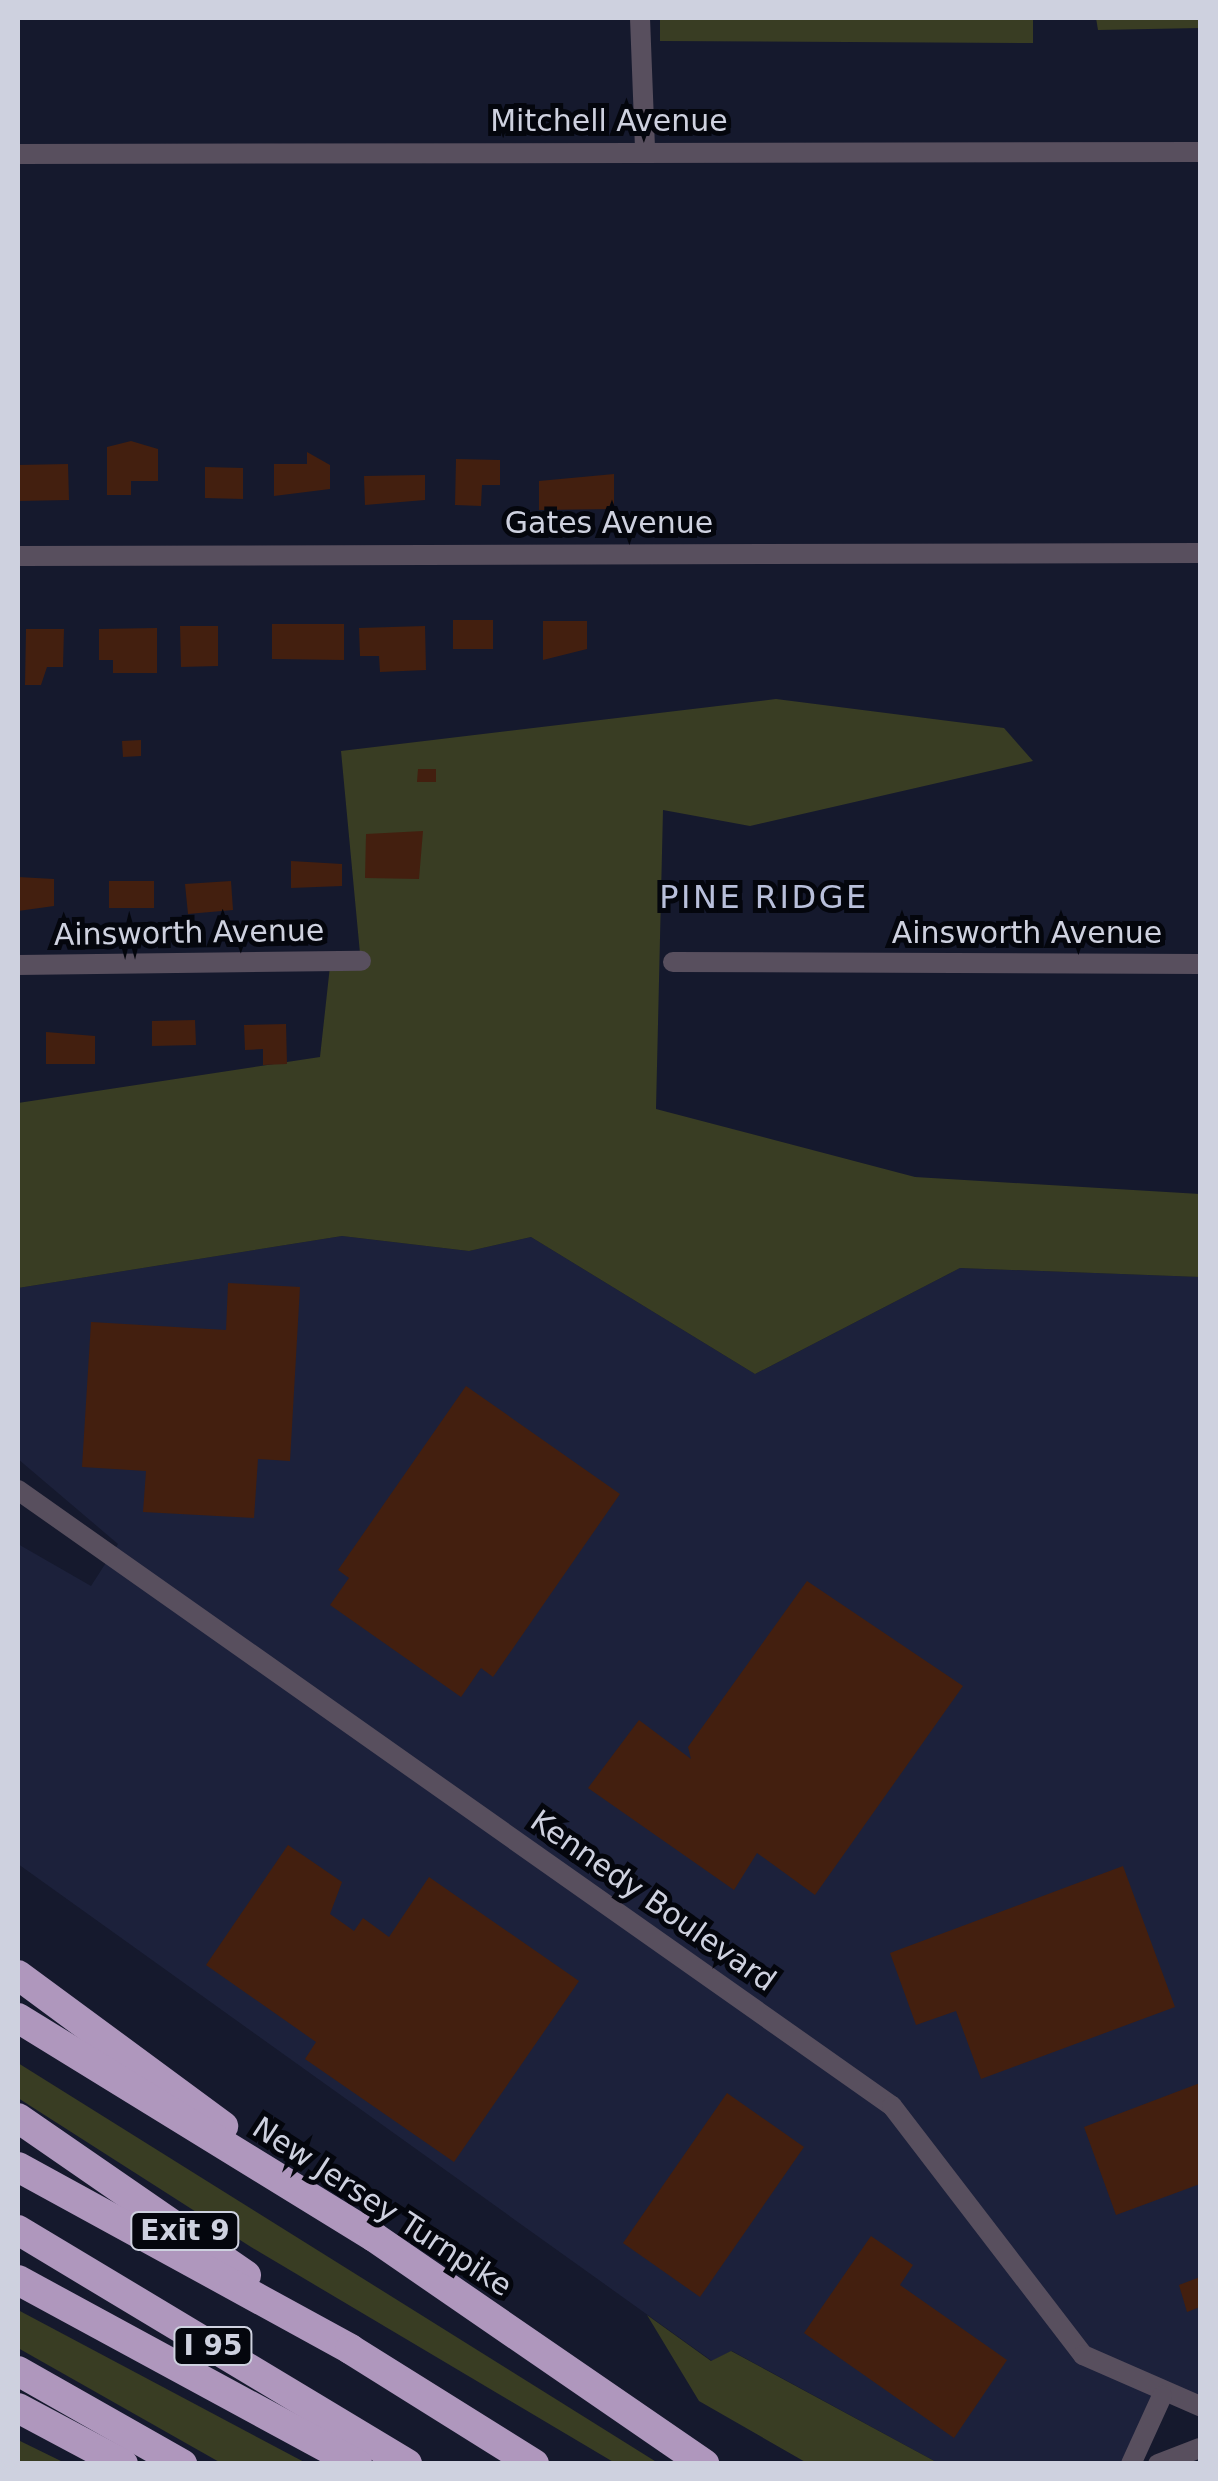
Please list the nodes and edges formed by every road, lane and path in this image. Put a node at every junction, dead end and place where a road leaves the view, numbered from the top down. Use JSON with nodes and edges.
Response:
{"nodes":[{"id":1,"x":640,"y":18,"type":"edge"},
{"id":2,"x":645,"y":150,"type":"junction"},
{"id":3,"x":1200,"y":152,"type":"edge"},
{"id":4,"x":18,"y":154,"type":"edge"},
{"id":5,"x":1200,"y":553,"type":"edge"},
{"id":6,"x":18,"y":556,"type":"edge"},
{"id":7,"x":361,"y":962,"type":"dead end"},
{"id":8,"x":673,"y":962,"type":"dead end"},
{"id":9,"x":1200,"y":964,"type":"edge"},
{"id":10,"x":18,"y":965,"type":"edge"},
{"id":11,"x":18,"y":1490,"type":"edge"},
{"id":12,"x":18,"y":1975,"type":"edge"},
{"id":13,"x":18,"y":2018,"type":"edge"},
{"id":14,"x":18,"y":2118,"type":"edge"},
{"id":15,"x":18,"y":2167,"type":"edge"},
{"id":16,"x":18,"y":2230,"type":"edge"},
{"id":17,"x":374,"y":2237,"type":"junction"},
{"id":18,"x":18,"y":2280,"type":"edge"},
{"id":19,"x":350,"y":2349,"type":"junction"},
{"id":20,"x":18,"y":2371,"type":"edge"},
{"id":21,"x":1162,"y":2396,"type":"junction"},
{"id":22,"x":1200,"y":2406,"type":"edge"},
{"id":23,"x":18,"y":2408,"type":"edge"},
{"id":24,"x":1200,"y":2448,"type":"edge"},
{"id":25,"x":122,"y":2464,"type":"edge"},
{"id":26,"x":182,"y":2464,"type":"edge"},
{"id":27,"x":357,"y":2464,"type":"edge"},
{"id":28,"x":407,"y":2464,"type":"edge"},
{"id":29,"x":534,"y":2464,"type":"edge"},
{"id":30,"x":704,"y":2464,"type":"edge"},
{"id":31,"x":1131,"y":2464,"type":"edge"},
{"id":32,"x":1158,"y":2464,"type":"edge"}],
"edges":[{"from":1,"to":2,"type":"street"},
{"from":2,"to":3,"type":"street","name":"Mitchell Avenue"},
{"from":2,"to":4,"type":"street","name":"Mitchell Avenue"},
{"from":5,"to":6,"type":"street","name":"Gates Avenue"},
{"from":7,"to":10,"type":"street","name":"Ainsworth Avenue"},
{"from":8,"to":9,"type":"street","name":"Ainsworth Avenue"},
{"from":11,"to":21,"type":"street","name":"Kennedy Boulevard"},
{"from":12,"to":17,"type":"highway"},
{"from":13,"to":17,"type":"highway","name":"New Jersey Turnpike"},
{"from":14,"to":19,"type":"highway","number":"Exit 9"},
{"from":15,"to":19,"type":"highway","number":"I 95"},
{"from":16,"to":28,"type":"highway","number":"I 95"},
{"from":17,"to":30,"type":"highway","name":"New Jersey Turnpike"},
{"from":18,"to":27,"type":"highway"},
{"from":19,"to":29,"type":"highway","number":"I 95"},
{"from":20,"to":26,"type":"highway"},
{"from":21,"to":22,"type":"street","name":"Kennedy Boulevard"},
{"from":21,"to":31,"type":"street"},
{"from":23,"to":25,"type":"highway"},
{"from":24,"to":32,"type":"street"}]}
